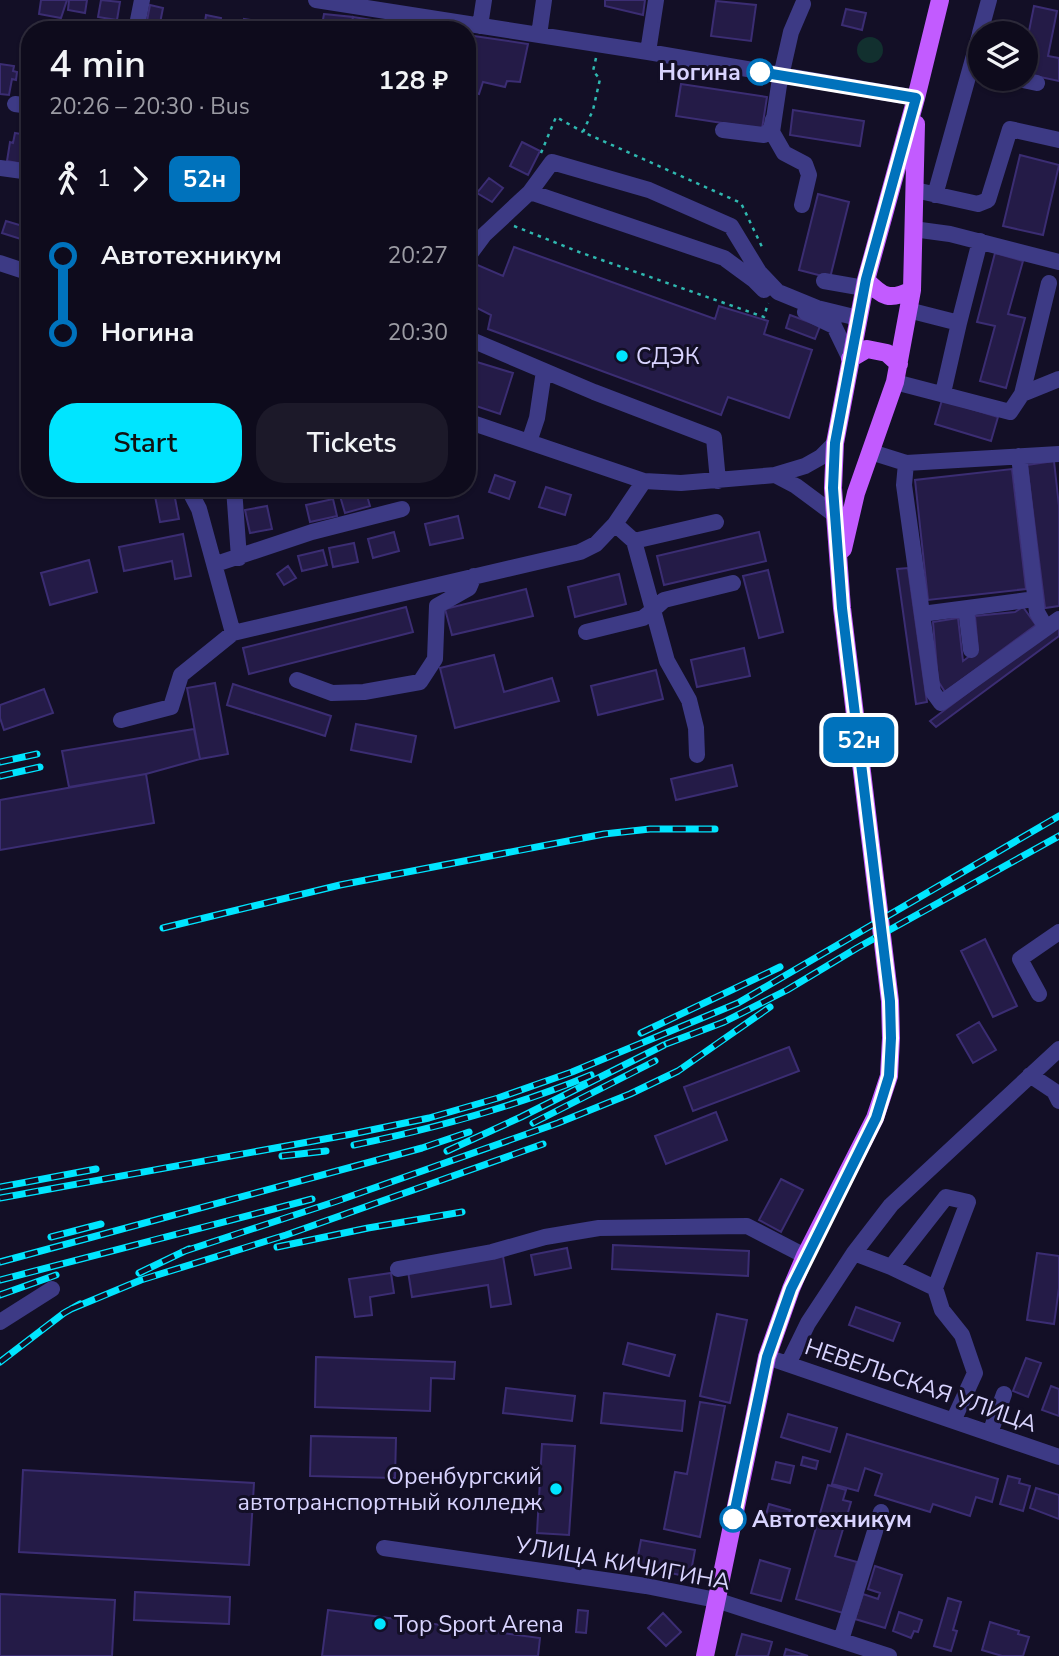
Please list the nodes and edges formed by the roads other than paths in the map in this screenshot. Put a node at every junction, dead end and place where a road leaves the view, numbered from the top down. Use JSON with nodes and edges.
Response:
{"nodes":[{"id":1,"x":142,"y":0,"type":"edge"},
{"id":2,"x":321,"y":0,"type":"edge"},
{"id":3,"x":484,"y":0,"type":"edge"},
{"id":4,"x":544,"y":0,"type":"edge"},
{"id":5,"x":656,"y":0,"type":"edge"},
{"id":6,"x":940,"y":0,"type":"edge"},
{"id":7,"x":989,"y":0,"type":"edge"},
{"id":8,"x":805,"y":4,"type":"edge"},
{"id":9,"x":138,"y":21,"type":"edge"},
{"id":10,"x":449,"y":21,"type":"edge"},
{"id":11,"x":983,"y":21,"type":"edge"},
{"id":12,"x":476,"y":25,"type":"edge"},
{"id":13,"x":480,"y":26,"type":"junction"},
{"id":14,"x":539,"y":35,"type":"junction"},
{"id":15,"x":648,"y":52,"type":"junction"},
{"id":16,"x":780,"y":81,"type":"junction"},
{"id":17,"x":968,"y":90,"type":"edge"},
{"id":18,"x":916,"y":98,"type":"junction"},
{"id":19,"x":723,"y":130,"type":"dead end"},
{"id":20,"x":1059,"y":140,"type":"edge"},
{"id":21,"x":0,"y":168,"type":"edge"},
{"id":22,"x":21,"y":171,"type":"edge"},
{"id":23,"x":915,"y":190,"type":"junction"},
{"id":24,"x":530,"y":192,"type":"junction"},
{"id":25,"x":935,"y":195,"type":"junction"},
{"id":26,"x":802,"y":205,"type":"dead end"},
{"id":27,"x":913,"y":229,"type":"junction"},
{"id":28,"x":980,"y":241,"type":"junction"},
{"id":29,"x":476,"y":245,"type":"edge"},
{"id":30,"x":1059,"y":262,"type":"edge"},
{"id":31,"x":3,"y":269,"type":"edge"},
{"id":32,"x":21,"y":272,"type":"edge"},
{"id":33,"x":824,"y":281,"type":"dead end"},
{"id":34,"x":1049,"y":283,"type":"dead end"},
{"id":35,"x":865,"y":284,"type":"junction"},
{"id":36,"x":912,"y":290,"type":"junction"},
{"id":37,"x":908,"y":310,"type":"junction"},
{"id":38,"x":959,"y":323,"type":"junction"},
{"id":39,"x":834,"y":326,"type":"junction"},
{"id":40,"x":857,"y":326,"type":"junction"},
{"id":41,"x":476,"y":342,"type":"edge"},
{"id":42,"x":850,"y":359,"type":"junction"},
{"id":43,"x":544,"y":371,"type":"junction"},
{"id":44,"x":897,"y":373,"type":"junction"},
{"id":45,"x":1059,"y":379,"type":"edge"},
{"id":46,"x":943,"y":393,"type":"junction"},
{"id":47,"x":1022,"y":394,"type":"junction"},
{"id":48,"x":476,"y":424,"type":"edge"},
{"id":49,"x":529,"y":442,"type":"junction"},
{"id":50,"x":835,"y":443,"type":"junction"},
{"id":51,"x":871,"y":452,"type":"junction"},
{"id":52,"x":1059,"y":454,"type":"edge"},
{"id":53,"x":1019,"y":456,"type":"junction"},
{"id":54,"x":906,"y":463,"type":"junction"},
{"id":55,"x":775,"y":475,"type":"junction"},
{"id":56,"x":644,"y":481,"type":"junction"},
{"id":57,"x":718,"y":481,"type":"junction"},
{"id":58,"x":193,"y":497,"type":"edge"},
{"id":59,"x":235,"y":497,"type":"edge"},
{"id":60,"x":402,"y":509,"type":"dead end"},
{"id":61,"x":835,"y":514,"type":"junction"},
{"id":62,"x":716,"y":522,"type":"dead end"},
{"id":63,"x":615,"y":524,"type":"junction"},
{"id":64,"x":634,"y":541,"type":"junction"},
{"id":65,"x":239,"y":558,"type":"junction"},
{"id":66,"x":840,"y":562,"type":"junction"},
{"id":67,"x":216,"y":564,"type":"junction"},
{"id":68,"x":474,"y":576,"type":"junction"},
{"id":69,"x":733,"y":583,"type":"dead end"},
{"id":70,"x":1035,"y":599,"type":"junction"},
{"id":71,"x":966,"y":609,"type":"junction"},
{"id":72,"x":653,"y":610,"type":"junction"},
{"id":73,"x":922,"y":614,"type":"junction"},
{"id":74,"x":1053,"y":623,"type":"edge"},
{"id":75,"x":233,"y":632,"type":"junction"},
{"id":76,"x":586,"y":632,"type":"dead end"},
{"id":77,"x":971,"y":650,"type":"dead end"},
{"id":78,"x":298,"y":680,"type":"dead end"},
{"id":79,"x":121,"y":720,"type":"dead end"},
{"id":80,"x":697,"y":755,"type":"dead end"},
{"id":81,"x":1059,"y":932,"type":"edge"},
{"id":82,"x":1039,"y":994,"type":"dead end"},
{"id":83,"x":1059,"y":1049,"type":"edge"},
{"id":84,"x":1030,"y":1075,"type":"junction"},
{"id":85,"x":1059,"y":1101,"type":"edge"},
{"id":86,"x":854,"y":1253,"type":"junction"},
{"id":87,"x":805,"y":1256,"type":"junction"},
{"id":88,"x":891,"y":1266,"type":"junction"},
{"id":89,"x":398,"y":1269,"type":"dead end"},
{"id":90,"x":935,"y":1288,"type":"junction"},
{"id":91,"x":52,"y":1289,"type":"dead end"},
{"id":92,"x":0,"y":1322,"type":"edge"},
{"id":93,"x":767,"y":1357,"type":"junction"},
{"id":94,"x":788,"y":1364,"type":"junction"},
{"id":95,"x":1004,"y":1394,"type":"dead end"},
{"id":96,"x":954,"y":1419,"type":"junction"},
{"id":97,"x":990,"y":1433,"type":"junction"},
{"id":98,"x":1059,"y":1457,"type":"edge"},
{"id":99,"x":881,"y":1512,"type":"dead end"},
{"id":100,"x":384,"y":1548,"type":"dead end"},
{"id":101,"x":716,"y":1600,"type":"junction"},
{"id":102,"x":841,"y":1640,"type":"junction"},
{"id":103,"x":705,"y":1656,"type":"edge"},
{"id":104,"x":889,"y":1656,"type":"edge"}],
"edges":[{"from":1,"to":9,"type":"street"},
{"from":2,"to":10,"type":"street"},
{"from":3,"to":13,"type":"street"},
{"from":4,"to":14,"type":"street"},
{"from":5,"to":15,"type":"street"},
{"from":6,"to":18,"type":"main road"},
{"from":7,"to":11,"type":"street"},
{"from":8,"to":16,"type":"street"},
{"from":12,"to":13,"type":"street"},
{"from":13,"to":14,"type":"street"},
{"from":14,"to":15,"type":"street"},
{"from":15,"to":16,"type":"street"},
{"from":16,"to":18,"type":"street"},
{"from":16,"to":19,"type":"street"},
{"from":16,"to":26,"type":"street"},
{"from":17,"to":25,"type":"street"},
{"from":18,"to":23,"type":"main road"},
{"from":18,"to":35,"type":"main road"},
{"from":20,"to":25,"type":"street"},
{"from":21,"to":22,"type":"street"},
{"from":23,"to":25,"type":"street"},
{"from":23,"to":27,"type":"main road"},
{"from":24,"to":29,"type":"street"},
{"from":24,"to":39,"type":"street"},
{"from":24,"to":40,"type":"street"},
{"from":27,"to":28,"type":"street"},
{"from":27,"to":36,"type":"main road"},
{"from":28,"to":30,"type":"street"},
{"from":28,"to":38,"type":"street"},
{"from":31,"to":32,"type":"street"},
{"from":33,"to":35,"type":"street"},
{"from":34,"to":47,"type":"street"},
{"from":35,"to":36,"type":"main road"},
{"from":35,"to":40,"type":"main road"},
{"from":36,"to":37,"type":"main road"},
{"from":37,"to":38,"type":"street"},
{"from":37,"to":44,"type":"main road"},
{"from":38,"to":46,"type":"street"},
{"from":39,"to":40,"type":"street"},
{"from":39,"to":42,"type":"street"},
{"from":40,"to":42,"type":"main road"},
{"from":41,"to":43,"type":"street"},
{"from":42,"to":44,"type":"main road"},
{"from":42,"to":50,"type":"main road"},
{"from":43,"to":49,"type":"street"},
{"from":43,"to":57,"type":"street"},
{"from":44,"to":46,"type":"street"},
{"from":44,"to":51,"type":"main road"},
{"from":45,"to":47,"type":"street"},
{"from":46,"to":47,"type":"street"},
{"from":48,"to":49,"type":"street"},
{"from":49,"to":56,"type":"street"},
{"from":50,"to":55,"type":"street"},
{"from":50,"to":61,"type":"main road"},
{"from":51,"to":54,"type":"street"},
{"from":51,"to":66,"type":"main road"},
{"from":52,"to":53,"type":"street"},
{"from":53,"to":54,"type":"street"},
{"from":53,"to":70,"type":"street"},
{"from":54,"to":73,"type":"street"},
{"from":55,"to":57,"type":"street"},
{"from":55,"to":61,"type":"street"},
{"from":56,"to":57,"type":"street"},
{"from":56,"to":63,"type":"street"},
{"from":58,"to":67,"type":"street"},
{"from":59,"to":65,"type":"street"},
{"from":60,"to":65,"type":"street"},
{"from":61,"to":66,"type":"main road"},
{"from":62,"to":64,"type":"street"},
{"from":63,"to":64,"type":"street"},
{"from":63,"to":68,"type":"street"},
{"from":64,"to":72,"type":"street"},
{"from":65,"to":67,"type":"street"},
{"from":66,"to":87,"type":"main road"},
{"from":67,"to":75,"type":"street"},
{"from":68,"to":75,"type":"street"},
{"from":68,"to":78,"type":"street"},
{"from":69,"to":72,"type":"street"},
{"from":70,"to":71,"type":"street"},
{"from":70,"to":74,"type":"street"},
{"from":71,"to":73,"type":"street"},
{"from":71,"to":77,"type":"street"},
{"from":72,"to":76,"type":"street"},
{"from":72,"to":80,"type":"street"},
{"from":73,"to":74,"type":"street"},
{"from":75,"to":79,"type":"street"},
{"from":81,"to":82,"type":"street"},
{"from":83,"to":84,"type":"street"},
{"from":84,"to":85,"type":"street"},
{"from":84,"to":86,"type":"street"},
{"from":86,"to":88,"type":"street"},
{"from":86,"to":94,"type":"street"},
{"from":87,"to":89,"type":"street"},
{"from":87,"to":93,"type":"main road"},
{"from":88,"to":90,"type":"street"},
{"from":88,"to":90,"type":"street"},
{"from":90,"to":96,"type":"street"},
{"from":91,"to":92,"type":"street"},
{"from":93,"to":94,"type":"street","name":"НЕВЕЛЬСКАЯ УЛИЦА"},
{"from":93,"to":101,"type":"main road"},
{"from":94,"to":96,"type":"street","name":"НЕВЕЛЬСКАЯ УЛИЦА"},
{"from":95,"to":97,"type":"street"},
{"from":96,"to":97,"type":"street","name":"НЕВЕЛЬСКАЯ УЛИЦА"},
{"from":97,"to":98,"type":"street","name":"НЕВЕЛЬСКАЯ УЛИЦА"},
{"from":99,"to":102,"type":"street"},
{"from":100,"to":101,"type":"street","name":"УЛИЦА КИЧИГИНА"},
{"from":101,"to":102,"type":"street","name":"УЛИЦА КИЧИГИНА"},
{"from":101,"to":103,"type":"main road"},
{"from":102,"to":104,"type":"street","name":"УЛИЦА КИЧИГИНА"}]}
